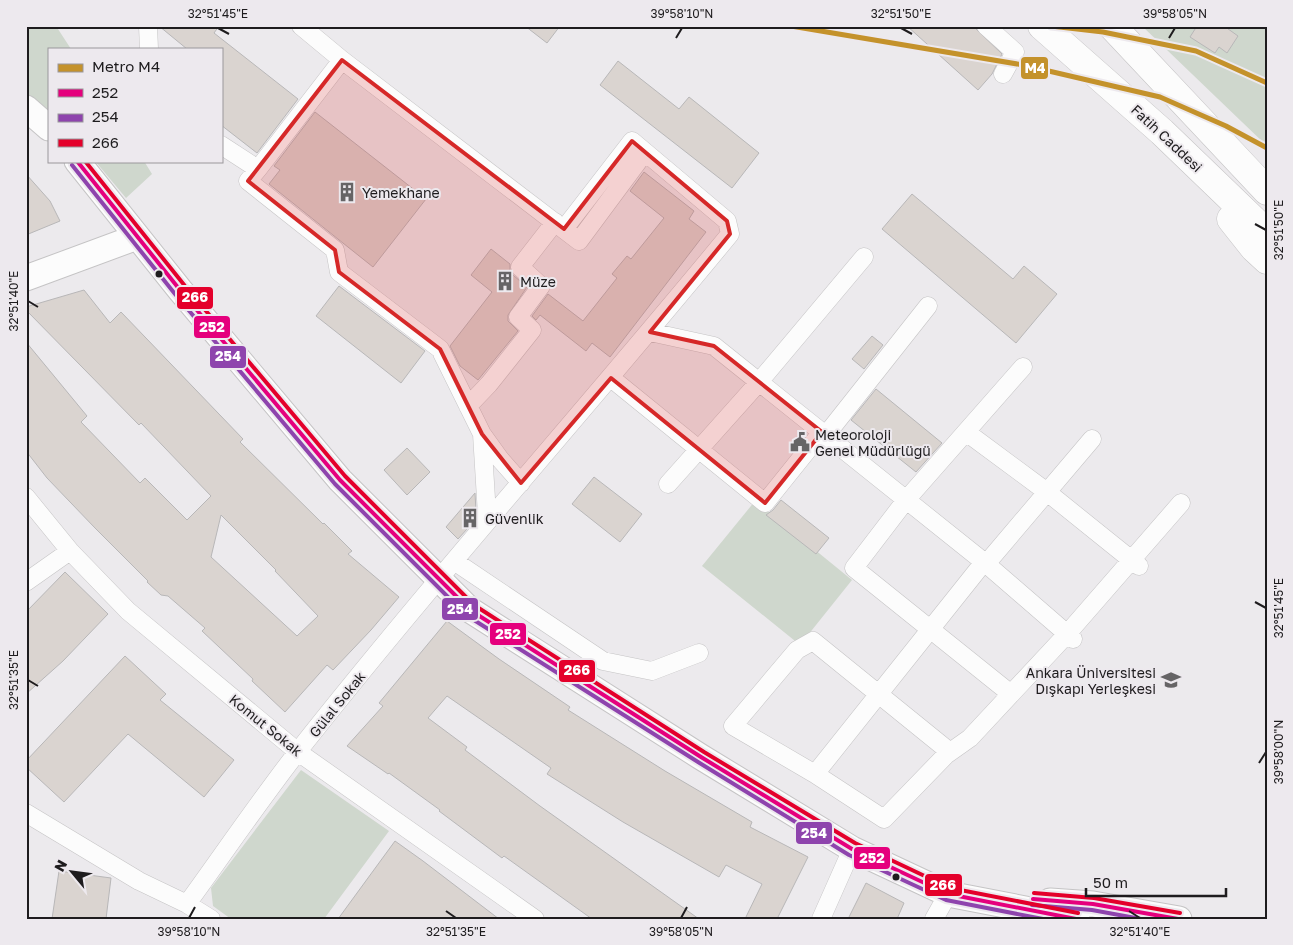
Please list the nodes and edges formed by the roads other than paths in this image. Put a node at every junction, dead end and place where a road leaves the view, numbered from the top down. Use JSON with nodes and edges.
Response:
{"nodes":[{"id":1,"x":148,"y":26,"type":"edge"},
{"id":2,"x":301,"y":26,"type":"edge"},
{"id":3,"x":986,"y":26,"type":"edge"},
{"id":4,"x":1042,"y":26,"type":"edge"},
{"id":5,"x":1112,"y":26,"type":"edge"},
{"id":6,"x":149,"y":48,"type":"edge"},
{"id":7,"x":342,"y":60,"type":"junction"},
{"id":8,"x":1003,"y":74,"type":"dead end"},
{"id":9,"x":26,"y":108,"type":"edge"},
{"id":10,"x":48,"y":127,"type":"edge"},
{"id":11,"x":1209,"y":129,"type":"junction"},
{"id":12,"x":1162,"y":132,"type":"junction"},
{"id":13,"x":222,"y":146,"type":"edge"},
{"id":14,"x":638,"y":147,"type":"junction"},
{"id":15,"x":78,"y":162,"type":"edge"},
{"id":16,"x":258,"y":169,"type":"junction"},
{"id":17,"x":1267,"y":176,"type":"edge"},
{"id":18,"x":1267,"y":191,"type":"edge"},
{"id":19,"x":559,"y":225,"type":"junction"},
{"id":20,"x":1267,"y":233,"type":"edge"},
{"id":21,"x":137,"y":236,"type":"junction"},
{"id":22,"x":864,"y":257,"type":"dead end"},
{"id":23,"x":1267,"y":260,"type":"edge"},
{"id":24,"x":26,"y":278,"type":"edge"},
{"id":25,"x":928,"y":306,"type":"dead end"},
{"id":26,"x":650,"y":332,"type":"junction"},
{"id":27,"x":1023,"y":367,"type":"dead end"},
{"id":28,"x":611,"y":378,"type":"junction"},
{"id":29,"x":759,"y":382,"type":"junction"},
{"id":30,"x":468,"y":406,"type":"junction"},
{"id":31,"x":966,"y":432,"type":"junction"},
{"id":32,"x":482,"y":434,"type":"junction"},
{"id":33,"x":824,"y":434,"type":"junction"},
{"id":34,"x":1092,"y":439,"type":"dead end"},
{"id":35,"x":700,"y":448,"type":"junction"},
{"id":36,"x":521,"y":483,"type":"junction"},
{"id":37,"x":668,"y":484,"type":"dead end"},
{"id":38,"x":1047,"y":492,"type":"junction"},
{"id":39,"x":26,"y":497,"type":"edge"},
{"id":40,"x":906,"y":500,"type":"junction"},
{"id":41,"x":1181,"y":503,"type":"dead end"},
{"id":42,"x":466,"y":538,"type":"dead end"},
{"id":43,"x":70,"y":551,"type":"junction"},
{"id":44,"x":985,"y":563,"type":"junction"},
{"id":45,"x":1135,"y":563,"type":"junction"},
{"id":46,"x":447,"y":570,"type":"junction"},
{"id":47,"x":26,"y":582,"type":"edge"},
{"id":48,"x":930,"y":629,"type":"junction"},
{"id":49,"x":1070,"y":636,"type":"junction"},
{"id":50,"x":699,"y":652,"type":"dead end"},
{"id":51,"x":878,"y":694,"type":"junction"},
{"id":52,"x":1011,"y":694,"type":"junction"},
{"id":53,"x":298,"y":752,"type":"junction"},
{"id":54,"x":950,"y":752,"type":"junction"},
{"id":55,"x":815,"y":774,"type":"junction"},
{"id":56,"x":26,"y":813,"type":"edge"},
{"id":57,"x":852,"y":849,"type":"junction"},
{"id":58,"x":948,"y":894,"type":"junction"},
{"id":59,"x":187,"y":904,"type":"junction"},
{"id":60,"x":210,"y":919,"type":"edge"},
{"id":61,"x":536,"y":919,"type":"edge"},
{"id":62,"x":821,"y":919,"type":"edge"},
{"id":63,"x":934,"y":919,"type":"edge"},
{"id":64,"x":1077,"y":919,"type":"edge"},
{"id":65,"x":1179,"y":919,"type":"edge"}],
"edges":[{"from":1,"to":6,"type":"street"},
{"from":2,"to":7,"type":"street"},
{"from":3,"to":8,"type":"street"},
{"from":4,"to":12,"type":"main road","name":"Fatih Caddesi"},
{"from":5,"to":11,"type":"main road"},
{"from":7,"to":16,"type":"street"},
{"from":7,"to":19,"type":"street"},
{"from":9,"to":10,"type":"main road"},
{"from":11,"to":17,"type":"main road"},
{"from":11,"to":18,"type":"main road"},
{"from":12,"to":20,"type":"main road","name":"Fatih Caddesi"},
{"from":12,"to":23,"type":"main road"},
{"from":13,"to":16,"type":"street"},
{"from":14,"to":19,"type":"street"},
{"from":14,"to":19,"type":"street"},
{"from":14,"to":26,"type":"street","name":"Gülal Sokak"},
{"from":15,"to":21,"type":"main road"},
{"from":16,"to":30,"type":"street"},
{"from":19,"to":30,"type":"street"},
{"from":21,"to":24,"type":"main road"},
{"from":21,"to":46,"type":"main road"},
{"from":22,"to":29,"type":"street"},
{"from":25,"to":33,"type":"street"},
{"from":26,"to":28,"type":"street","name":"Gülal Sokak"},
{"from":26,"to":29,"type":"street"},
{"from":27,"to":31,"type":"street"},
{"from":28,"to":35,"type":"street"},
{"from":28,"to":36,"type":"street","name":"Gülal Sokak"},
{"from":29,"to":33,"type":"street"},
{"from":29,"to":35,"type":"street"},
{"from":30,"to":32,"type":"street"},
{"from":31,"to":38,"type":"street"},
{"from":31,"to":40,"type":"street"},
{"from":32,"to":36,"type":"street"},
{"from":32,"to":42,"type":"street"},
{"from":33,"to":35,"type":"street"},
{"from":33,"to":40,"type":"street"},
{"from":34,"to":38,"type":"street"},
{"from":35,"to":37,"type":"street"},
{"from":36,"to":46,"type":"street","name":"Gülal Sokak"},
{"from":38,"to":44,"type":"street"},
{"from":38,"to":45,"type":"street"},
{"from":39,"to":43,"type":"street","name":"Komut Sokak"},
{"from":40,"to":44,"type":"street"},
{"from":40,"to":48,"type":"street"},
{"from":41,"to":45,"type":"street"},
{"from":43,"to":47,"type":"street"},
{"from":43,"to":53,"type":"street","name":"Komut Sokak"},
{"from":44,"to":48,"type":"street"},
{"from":44,"to":49,"type":"street"},
{"from":45,"to":49,"type":"street"},
{"from":46,"to":50,"type":"street"},
{"from":46,"to":53,"type":"street","name":"Gülal Sokak"},
{"from":46,"to":57,"type":"main road"},
{"from":48,"to":51,"type":"street"},
{"from":48,"to":52,"type":"street"},
{"from":49,"to":52,"type":"street"},
{"from":51,"to":54,"type":"street"},
{"from":51,"to":55,"type":"street"},
{"from":51,"to":55,"type":"street"},
{"from":52,"to":54,"type":"street"},
{"from":53,"to":59,"type":"street","name":"Gülal Sokak"},
{"from":53,"to":61,"type":"street","name":"Komut Sokak"},
{"from":54,"to":55,"type":"street"},
{"from":56,"to":59,"type":"street"},
{"from":57,"to":58,"type":"main road"},
{"from":57,"to":62,"type":"street"},
{"from":58,"to":63,"type":"street"},
{"from":58,"to":64,"type":"main road"},
{"from":58,"to":65,"type":"main road"},
{"from":59,"to":60,"type":"street"}]}
